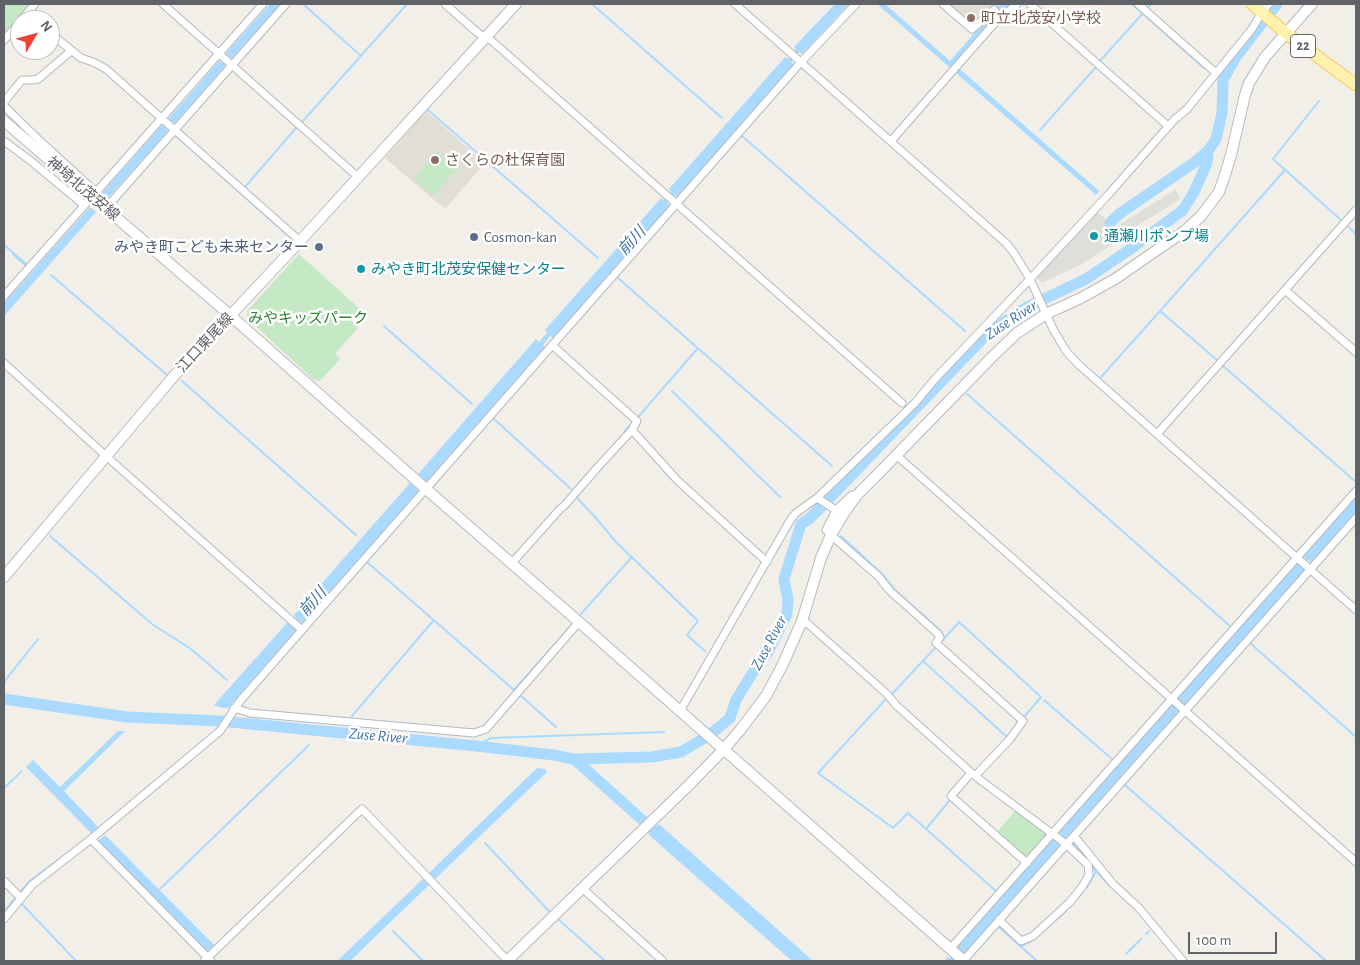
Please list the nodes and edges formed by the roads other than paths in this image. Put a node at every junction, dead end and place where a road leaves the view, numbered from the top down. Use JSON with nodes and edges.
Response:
{"nodes":[{"id":1,"x":163,"y":4,"type":"edge"},
{"id":2,"x":263,"y":4,"type":"edge"},
{"id":3,"x":286,"y":4,"type":"edge"},
{"id":4,"x":445,"y":4,"type":"edge"},
{"id":5,"x":516,"y":4,"type":"edge"},
{"id":6,"x":735,"y":4,"type":"edge"},
{"id":7,"x":856,"y":4,"type":"edge"},
{"id":8,"x":943,"y":4,"type":"edge"},
{"id":9,"x":1017,"y":4,"type":"edge"},
{"id":10,"x":1030,"y":4,"type":"edge"},
{"id":11,"x":1138,"y":4,"type":"edge"},
{"id":12,"x":1252,"y":4,"type":"edge"},
{"id":13,"x":1312,"y":4,"type":"edge"},
{"id":14,"x":1266,"y":8,"type":"edge"},
{"id":15,"x":999,"y":15,"type":"junction"},
{"id":16,"x":1287,"y":34,"type":"junction"},
{"id":17,"x":485,"y":37,"type":"junction"},
{"id":18,"x":60,"y":42,"type":"edge"},
{"id":19,"x":71,"y":51,"type":"junction"},
{"id":20,"x":796,"y":58,"type":"junction"},
{"id":21,"x":226,"y":59,"type":"junction"},
{"id":22,"x":1216,"y":72,"type":"junction"},
{"id":23,"x":1355,"y":83,"type":"edge"},
{"id":24,"x":4,"y":102,"type":"edge"},
{"id":25,"x":4,"y":106,"type":"edge"},
{"id":26,"x":4,"y":121,"type":"edge"},
{"id":27,"x":168,"y":124,"type":"junction"},
{"id":28,"x":1168,"y":126,"type":"junction"},
{"id":29,"x":4,"y":141,"type":"edge"},
{"id":30,"x":891,"y":141,"type":"junction"},
{"id":31,"x":358,"y":177,"type":"junction"},
{"id":32,"x":94,"y":194,"type":"junction"},
{"id":33,"x":672,"y":199,"type":"junction"},
{"id":34,"x":84,"y":205,"type":"junction"},
{"id":35,"x":106,"y":208,"type":"junction"},
{"id":36,"x":1356,"y":210,"type":"edge"},
{"id":37,"x":300,"y":241,"type":"junction"},
{"id":38,"x":1030,"y":279,"type":"junction"},
{"id":39,"x":1285,"y":290,"type":"junction"},
{"id":40,"x":4,"y":296,"type":"edge"},
{"id":41,"x":1045,"y":311,"type":"junction"},
{"id":42,"x":230,"y":316,"type":"junction"},
{"id":43,"x":552,"y":345,"type":"junction"},
{"id":44,"x":1356,"y":352,"type":"edge"},
{"id":45,"x":4,"y":363,"type":"edge"},
{"id":46,"x":902,"y":403,"type":"dead end"},
{"id":47,"x":632,"y":430,"type":"junction"},
{"id":48,"x":1156,"y":434,"type":"junction"},
{"id":49,"x":896,"y":455,"type":"junction"},
{"id":50,"x":106,"y":456,"type":"junction"},
{"id":51,"x":426,"y":489,"type":"junction"},
{"id":52,"x":1356,"y":491,"type":"edge"},
{"id":53,"x":857,"y":495,"type":"junction"},
{"id":54,"x":818,"y":499,"type":"junction"},
{"id":55,"x":835,"y":510,"type":"junction"},
{"id":56,"x":1356,"y":518,"type":"edge"},
{"id":57,"x":831,"y":535,"type":"junction"},
{"id":58,"x":767,"y":562,"type":"junction"},
{"id":59,"x":512,"y":563,"type":"junction"},
{"id":60,"x":1304,"y":564,"type":"junction"},
{"id":61,"x":4,"y":578,"type":"edge"},
{"id":62,"x":1356,"y":610,"type":"edge"},
{"id":63,"x":802,"y":621,"type":"junction"},
{"id":64,"x":579,"y":622,"type":"junction"},
{"id":65,"x":297,"y":625,"type":"junction"},
{"id":66,"x":1178,"y":705,"type":"junction"},
{"id":67,"x":233,"y":710,"type":"junction"},
{"id":68,"x":680,"y":711,"type":"junction"},
{"id":69,"x":724,"y":749,"type":"junction"},
{"id":70,"x":973,"y":775,"type":"junction"},
{"id":71,"x":1074,"y":836,"type":"junction"},
{"id":72,"x":92,"y":839,"type":"junction"},
{"id":73,"x":1059,"y":839,"type":"junction"},
{"id":74,"x":1356,"y":862,"type":"edge"},
{"id":75,"x":1027,"y":863,"type":"junction"},
{"id":76,"x":4,"y":881,"type":"edge"},
{"id":77,"x":582,"y":888,"type":"junction"},
{"id":78,"x":21,"y":898,"type":"junction"},
{"id":79,"x":4,"y":919,"type":"edge"},
{"id":80,"x":999,"y":920,"type":"junction"},
{"id":81,"x":951,"y":950,"type":"junction"},
{"id":82,"x":207,"y":960,"type":"edge"},
{"id":83,"x":508,"y":961,"type":"edge"},
{"id":84,"x":663,"y":961,"type":"edge"},
{"id":85,"x":963,"y":961,"type":"edge"},
{"id":86,"x":1183,"y":961,"type":"edge"}],
"edges":[{"from":1,"to":21,"type":"street"},
{"from":2,"to":21,"type":"street"},
{"from":3,"to":21,"type":"street"},
{"from":4,"to":17,"type":"street"},
{"from":5,"to":17,"type":"street","name":"江口東尾線"},
{"from":6,"to":20,"type":"street"},
{"from":7,"to":20,"type":"street"},
{"from":8,"to":15,"type":"street"},
{"from":9,"to":15,"type":"street"},
{"from":10,"to":28,"type":"street"},
{"from":11,"to":22,"type":"street"},
{"from":12,"to":14,"type":"main road","number":"22"},
{"from":13,"to":16,"type":"street"},
{"from":14,"to":16,"type":"main road","number":"22"},
{"from":14,"to":22,"type":"street"},
{"from":15,"to":30,"type":"street"},
{"from":16,"to":23,"type":"main road","number":"22"},
{"from":16,"to":41,"type":"street"},
{"from":17,"to":31,"type":"street","name":"江口東尾線"},
{"from":17,"to":33,"type":"street"},
{"from":18,"to":19,"type":"street"},
{"from":19,"to":24,"type":"street"},
{"from":19,"to":27,"type":"street"},
{"from":20,"to":30,"type":"street"},
{"from":20,"to":33,"type":"street"},
{"from":21,"to":27,"type":"street"},
{"from":21,"to":27,"type":"street"},
{"from":21,"to":31,"type":"street"},
{"from":22,"to":28,"type":"street"},
{"from":25,"to":32,"type":"street"},
{"from":26,"to":32,"type":"street","name":"神埼北茂安線"},
{"from":27,"to":32,"type":"street"},
{"from":27,"to":35,"type":"street"},
{"from":27,"to":37,"type":"street"},
{"from":28,"to":38,"type":"street"},
{"from":29,"to":34,"type":"street"},
{"from":30,"to":38,"type":"street"},
{"from":31,"to":37,"type":"street","name":"江口東尾線"},
{"from":32,"to":34,"type":"street"},
{"from":32,"to":35,"type":"street","name":"神埼北茂安線"},
{"from":33,"to":43,"type":"street"},
{"from":33,"to":46,"type":"street"},
{"from":34,"to":40,"type":"street"},
{"from":35,"to":42,"type":"street","name":"神埼北茂安線"},
{"from":36,"to":39,"type":"street"},
{"from":37,"to":42,"type":"street","name":"江口東尾線"},
{"from":38,"to":41,"type":"street"},
{"from":38,"to":54,"type":"street"},
{"from":39,"to":44,"type":"street"},
{"from":39,"to":48,"type":"street"},
{"from":41,"to":48,"type":"street"},
{"from":41,"to":49,"type":"street"},
{"from":42,"to":50,"type":"street","name":"江口東尾線"},
{"from":42,"to":51,"type":"street","name":"神埼北茂安線"},
{"from":43,"to":47,"type":"street"},
{"from":43,"to":51,"type":"street"},
{"from":45,"to":50,"type":"street"},
{"from":47,"to":58,"type":"street"},
{"from":47,"to":59,"type":"street"},
{"from":48,"to":60,"type":"street"},
{"from":49,"to":53,"type":"street"},
{"from":49,"to":66,"type":"street"},
{"from":50,"to":61,"type":"street","name":"江口東尾線"},
{"from":50,"to":65,"type":"street"},
{"from":51,"to":59,"type":"street","name":"神埼北茂安線"},
{"from":51,"to":65,"type":"street"},
{"from":52,"to":60,"type":"street"},
{"from":53,"to":55,"type":"street"},
{"from":53,"to":57,"type":"street"},
{"from":54,"to":55,"type":"street"},
{"from":54,"to":58,"type":"street"},
{"from":55,"to":57,"type":"street"},
{"from":56,"to":60,"type":"street"},
{"from":57,"to":63,"type":"street"},
{"from":57,"to":70,"type":"street"},
{"from":58,"to":68,"type":"street"},
{"from":59,"to":64,"type":"street","name":"神埼北茂安線"},
{"from":60,"to":62,"type":"street"},
{"from":60,"to":66,"type":"street"},
{"from":60,"to":66,"type":"street"},
{"from":63,"to":69,"type":"street"},
{"from":63,"to":70,"type":"street"},
{"from":64,"to":67,"type":"street"},
{"from":64,"to":68,"type":"street","name":"神埼北茂安線"},
{"from":65,"to":67,"type":"street"},
{"from":66,"to":71,"type":"street"},
{"from":66,"to":73,"type":"street"},
{"from":66,"to":74,"type":"street"},
{"from":67,"to":72,"type":"street"},
{"from":68,"to":69,"type":"street","name":"神埼北茂安線"},
{"from":69,"to":77,"type":"street"},
{"from":69,"to":81,"type":"street","name":"神埼北茂安線"},
{"from":70,"to":73,"type":"street"},
{"from":70,"to":75,"type":"street"},
{"from":71,"to":73,"type":"street"},
{"from":71,"to":86,"type":"street"},
{"from":72,"to":78,"type":"street"},
{"from":72,"to":82,"type":"street"},
{"from":73,"to":75,"type":"street"},
{"from":73,"to":80,"type":"street"},
{"from":73,"to":80,"type":"street"},
{"from":75,"to":81,"type":"street"},
{"from":76,"to":78,"type":"street"},
{"from":77,"to":83,"type":"street"},
{"from":77,"to":84,"type":"street"},
{"from":78,"to":79,"type":"street"},
{"from":80,"to":85,"type":"street"},
{"from":81,"to":85,"type":"street","name":"神埼北茂安線"},
{"from":82,"to":83,"type":"street"}]}
